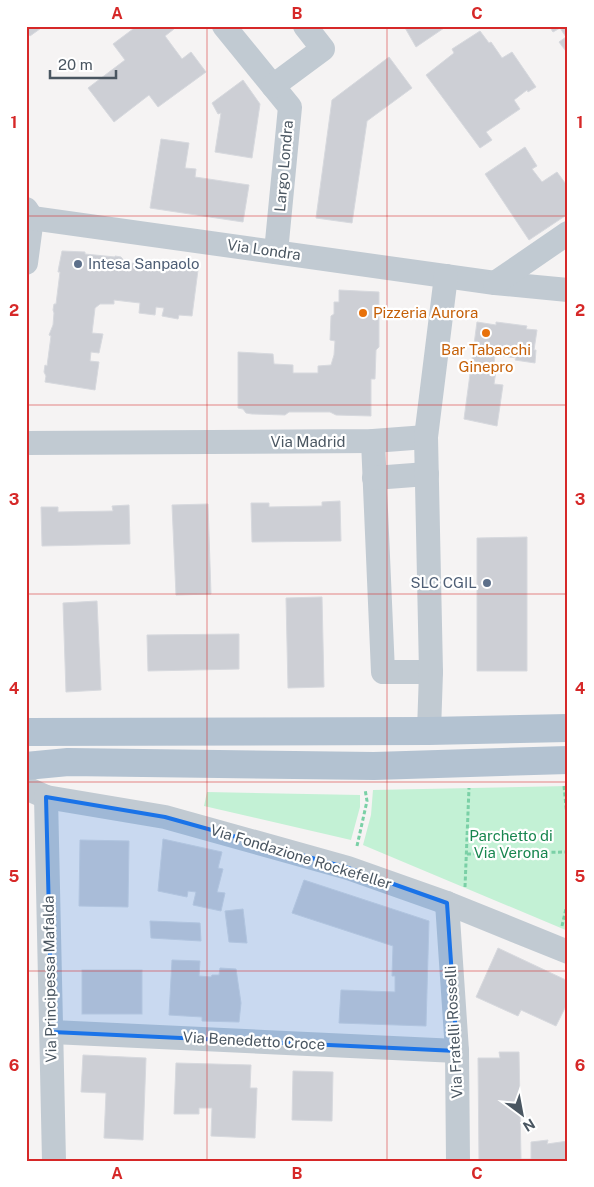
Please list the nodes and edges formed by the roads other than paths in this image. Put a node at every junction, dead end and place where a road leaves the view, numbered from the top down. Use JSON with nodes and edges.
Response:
{"nodes":[{"id":1,"x":224,"y":26,"type":"edge"},
{"id":2,"x":305,"y":26,"type":"edge"},
{"id":3,"x":273,"y":86,"type":"junction"},
{"id":4,"x":29,"y":213,"type":"edge"},
{"id":5,"x":568,"y":233,"type":"edge"},
{"id":6,"x":276,"y":252,"type":"junction"},
{"id":7,"x":26,"y":263,"type":"edge"},
{"id":8,"x":446,"y":276,"type":"junction"},
{"id":9,"x":495,"y":283,"type":"junction"},
{"id":10,"x":568,"y":290,"type":"edge"},
{"id":11,"x":426,"y":437,"type":"junction"},
{"id":12,"x":374,"y":441,"type":"junction"},
{"id":13,"x":26,"y":443,"type":"edge"},
{"id":14,"x":427,"y":474,"type":"junction"},
{"id":15,"x":374,"y":478,"type":"junction"},
{"id":16,"x":431,"y":672,"type":"junction"},
{"id":17,"x":568,"y":728,"type":"edge"},
{"id":18,"x":429,"y":731,"type":"junction"},
{"id":19,"x":26,"y":732,"type":"edge"},
{"id":20,"x":26,"y":766,"type":"edge"},
{"id":21,"x":566,"y":773,"type":"edge"},
{"id":22,"x":36,"y":793,"type":"edge"},
{"id":23,"x":456,"y":899,"type":"junction"},
{"id":24,"x":568,"y":952,"type":"edge"},
{"id":25,"x":52,"y":1032,"type":"junction"},
{"id":26,"x":457,"y":1051,"type":"junction"},
{"id":27,"x":54,"y":1161,"type":"edge"},
{"id":28,"x":458,"y":1161,"type":"edge"}],
"edges":[{"from":1,"to":3,"type":"street","name":"Largo Londra"},
{"from":2,"to":3,"type":"street"},
{"from":3,"to":6,"type":"street","name":"Largo Londra"},
{"from":4,"to":6,"type":"street","name":"Via Londra"},
{"from":4,"to":7,"type":"street"},
{"from":5,"to":9,"type":"street"},
{"from":6,"to":8,"type":"street","name":"Via Londra"},
{"from":8,"to":9,"type":"street","name":"Via Londra"},
{"from":8,"to":11,"type":"street"},
{"from":9,"to":10,"type":"street","name":"Via Londra"},
{"from":11,"to":12,"type":"street","name":"Via Madrid"},
{"from":11,"to":14,"type":"street"},
{"from":12,"to":13,"type":"street","name":"Via Madrid"},
{"from":12,"to":15,"type":"street"},
{"from":14,"to":15,"type":"street"},
{"from":14,"to":16,"type":"street"},
{"from":15,"to":16,"type":"street"},
{"from":16,"to":18,"type":"street"},
{"from":17,"to":18,"type":"main road"},
{"from":18,"to":19,"type":"main road"},
{"from":20,"to":21,"type":"main road"},
{"from":22,"to":23,"type":"street","name":"Via Fondazione Rockefeller"},
{"from":22,"to":25,"type":"street","name":"Via Principessa Mafalda"},
{"from":23,"to":24,"type":"street","name":"Via Fondazione Rockefeller"},
{"from":23,"to":26,"type":"street","name":"Via Fratelli Rosselli"},
{"from":25,"to":26,"type":"street","name":"Via Benedetto Croce"},
{"from":25,"to":27,"type":"street","name":"Via Principessa Mafalda"},
{"from":26,"to":28,"type":"street","name":"Via Fratelli Rosselli"}]}
